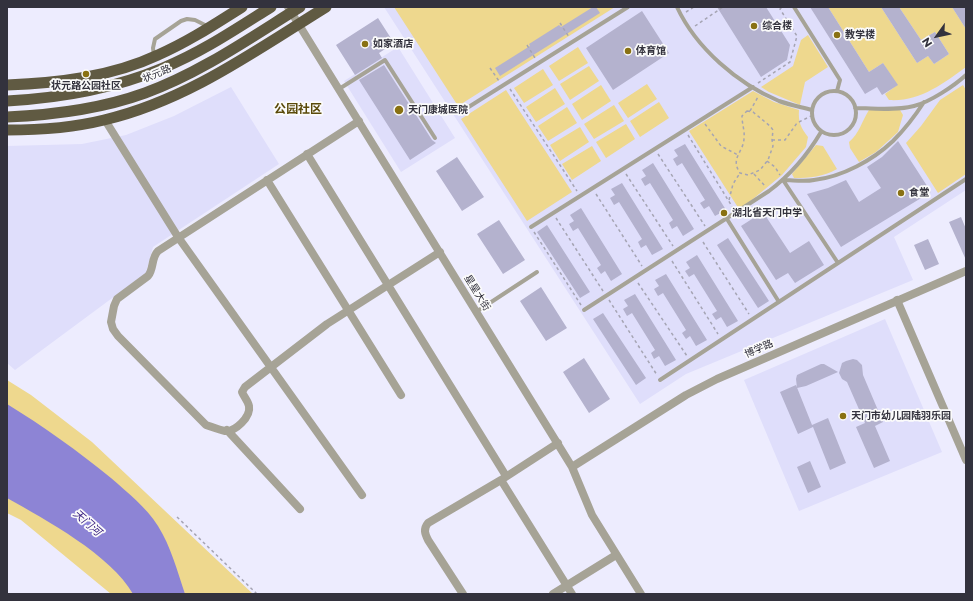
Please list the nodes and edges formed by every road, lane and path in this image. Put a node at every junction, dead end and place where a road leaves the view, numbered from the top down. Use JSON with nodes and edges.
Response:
{"nodes":[{"id":1,"x":242,"y":7,"type":"edge"},
{"id":2,"x":272,"y":7,"type":"edge"},
{"id":3,"x":326,"y":7,"type":"edge"},
{"id":4,"x":628,"y":7,"type":"edge"},
{"id":5,"x":677,"y":7,"type":"edge"},
{"id":6,"x":694,"y":7,"type":"edge"},
{"id":7,"x":723,"y":7,"type":"edge"},
{"id":8,"x":782,"y":7,"type":"edge"},
{"id":9,"x":794,"y":7,"type":"edge"},
{"id":10,"x":293,"y":9,"type":"edge"},
{"id":11,"x":681,"y":16,"type":"junction"},
{"id":12,"x":560,"y":23,"type":"dead end"},
{"id":13,"x":298,"y":24,"type":"junction"},
{"id":14,"x":209,"y":27,"type":"junction"},
{"id":15,"x":690,"y":29,"type":"junction"},
{"id":16,"x":227,"y":34,"type":"junction"},
{"id":17,"x":572,"y":42,"type":"junction"},
{"id":18,"x":527,"y":44,"type":"dead end"},
{"id":19,"x":154,"y":57,"type":"junction"},
{"id":20,"x":539,"y":63,"type":"junction"},
{"id":21,"x":490,"y":68,"type":"dead end"},
{"id":22,"x":157,"y":71,"type":"junction"},
{"id":23,"x":966,"y":74,"type":"edge"},
{"id":24,"x":183,"y":76,"type":"junction"},
{"id":25,"x":506,"y":84,"type":"junction"},
{"id":26,"x":7,"y":85,"type":"edge"},
{"id":27,"x":502,"y":86,"type":"junction"},
{"id":28,"x":753,"y":87,"type":"junction"},
{"id":29,"x":339,"y":89,"type":"junction"},
{"id":30,"x":761,"y":91,"type":"junction"},
{"id":31,"x":837,"y":91,"type":"junction"},
{"id":32,"x":168,"y":99,"type":"junction"},
{"id":33,"x":7,"y":101,"type":"edge"},
{"id":34,"x":924,"y":102,"type":"junction"},
{"id":35,"x":855,"y":108,"type":"junction"},
{"id":36,"x":812,"y":110,"type":"junction"},
{"id":37,"x":750,"y":111,"type":"junction"},
{"id":38,"x":459,"y":113,"type":"dead end"},
{"id":39,"x":812,"y":116,"type":"junction"},
{"id":40,"x":7,"y":117,"type":"edge"},
{"id":41,"x":702,"y":119,"type":"junction"},
{"id":42,"x":105,"y":120,"type":"junction"},
{"id":43,"x":359,"y":121,"type":"junction"},
{"id":44,"x":7,"y":130,"type":"edge"},
{"id":45,"x":684,"y":130,"type":"junction"},
{"id":46,"x":821,"y":132,"type":"junction"},
{"id":47,"x":435,"y":138,"type":"dead end"},
{"id":48,"x":772,"y":140,"type":"junction"},
{"id":49,"x":655,"y":149,"type":"junction"},
{"id":50,"x":307,"y":154,"type":"junction"},
{"id":51,"x":738,"y":155,"type":"junction"},
{"id":52,"x":767,"y":161,"type":"junction"},
{"id":53,"x":623,"y":169,"type":"junction"},
{"id":54,"x":740,"y":173,"type":"junction"},
{"id":55,"x":754,"y":174,"type":"junction"},
{"id":56,"x":966,"y":179,"type":"edge"},
{"id":57,"x":267,"y":180,"type":"junction"},
{"id":58,"x":783,"y":180,"type":"junction"},
{"id":59,"x":592,"y":188,"type":"junction"},
{"id":60,"x":769,"y":191,"type":"junction"},
{"id":61,"x":580,"y":196,"type":"junction"},
{"id":62,"x":729,"y":200,"type":"junction"},
{"id":63,"x":553,"y":213,"type":"junction"},
{"id":64,"x":737,"y":213,"type":"junction"},
{"id":65,"x":727,"y":219,"type":"junction"},
{"id":66,"x":531,"y":227,"type":"joint"},
{"id":67,"x":708,"y":231,"type":"junction"},
{"id":68,"x":178,"y":237,"type":"junction"},
{"id":69,"x":699,"y":237,"type":"junction"},
{"id":70,"x":677,"y":251,"type":"junction"},
{"id":71,"x":440,"y":252,"type":"junction"},
{"id":72,"x":669,"y":256,"type":"junction"},
{"id":73,"x":838,"y":263,"type":"junction"},
{"id":74,"x":645,"y":271,"type":"junction"},
{"id":75,"x":966,"y":271,"type":"edge"},
{"id":76,"x":537,"y":272,"type":"dead end"},
{"id":77,"x":635,"y":278,"type":"junction"},
{"id":78,"x":388,"y":285,"type":"junction"},
{"id":79,"x":606,"y":296,"type":"junction"},
{"id":80,"x":897,"y":300,"type":"junction"},
{"id":81,"x":780,"y":302,"type":"junction"},
{"id":82,"x":348,"y":310,"type":"junction"},
{"id":83,"x":584,"y":310,"type":"joint"},
{"id":84,"x":476,"y":312,"type":"junction"},
{"id":85,"x":752,"y":320,"type":"junction"},
{"id":86,"x":722,"y":340,"type":"junction"},
{"id":87,"x":690,"y":361,"type":"junction"},
{"id":88,"x":270,"y":367,"type":"junction"},
{"id":89,"x":660,"y":380,"type":"joint"},
{"id":90,"x":401,"y":395,"type":"dead end"},
{"id":91,"x":227,"y":430,"type":"junction"},
{"id":92,"x":558,"y":443,"type":"junction"},
{"id":93,"x":966,"y":460,"type":"edge"},
{"id":94,"x":572,"y":467,"type":"junction"},
{"id":95,"x":504,"y":478,"type":"junction"},
{"id":96,"x":362,"y":495,"type":"dead end"},
{"id":97,"x":300,"y":509,"type":"dead end"},
{"id":98,"x":177,"y":517,"type":"dead end"},
{"id":99,"x":616,"y":555,"type":"junction"},
{"id":100,"x":567,"y":586,"type":"junction"},
{"id":101,"x":257,"y":594,"type":"edge"},
{"id":102,"x":464,"y":594,"type":"edge"},
{"id":103,"x":554,"y":594,"type":"edge"},
{"id":104,"x":572,"y":594,"type":"edge"},
{"id":105,"x":641,"y":594,"type":"edge"}],
"edges":[{"from":1,"to":14,"type":"highway"},
{"from":2,"to":16,"type":"highway","name":"状元路"},
{"from":3,"to":13,"type":"highway"},
{"from":4,"to":17,"type":"lane"},
{"from":5,"to":11,"type":"lane"},
{"from":6,"to":11,"type":"path"},
{"from":7,"to":15,"type":"path"},
{"from":8,"to":28,"type":"path"},
{"from":9,"to":31,"type":"lane"},
{"from":10,"to":13,"type":"street","name":"星星大街"},
{"from":10,"to":24,"type":"highway","name":"状元路"},
{"from":11,"to":15,"type":"lane"},
{"from":12,"to":17,"type":"path"},
{"from":13,"to":29,"type":"street","name":"星星大街"},
{"from":13,"to":32,"type":"highway"},
{"from":14,"to":16,"type":"highway"},
{"from":14,"to":19,"type":"highway"},
{"from":14,"to":19,"type":"lane"},
{"from":15,"to":28,"type":"lane"},
{"from":16,"to":22,"type":"highway","name":"状元路"},
{"from":17,"to":20,"type":"lane"},
{"from":18,"to":20,"type":"path"},
{"from":19,"to":22,"type":"highway"},
{"from":19,"to":26,"type":"highway"},
{"from":20,"to":25,"type":"lane"},
{"from":21,"to":27,"type":"path"},
{"from":22,"to":33,"type":"highway","name":"状元路"},
{"from":23,"to":34,"type":"lane"},
{"from":24,"to":32,"type":"highway"},
{"from":24,"to":40,"type":"highway","name":"状元路"},
{"from":25,"to":27,"type":"lane"},
{"from":25,"to":61,"type":"path"},
{"from":27,"to":38,"type":"lane"},
{"from":28,"to":30,"type":"lane"},
{"from":28,"to":41,"type":"lane"},
{"from":29,"to":43,"type":"street","name":"星星大街"},
{"from":29,"to":47,"type":"lane"},
{"from":30,"to":36,"type":"lane"},
{"from":30,"to":37,"type":"path"},
{"from":31,"to":35,"type":"lane"},
{"from":31,"to":36,"type":"lane"},
{"from":32,"to":42,"type":"highway"},
{"from":34,"to":35,"type":"lane"},
{"from":34,"to":58,"type":"lane"},
{"from":35,"to":46,"type":"lane"},
{"from":36,"to":39,"type":"lane"},
{"from":37,"to":48,"type":"path"},
{"from":37,"to":51,"type":"path"},
{"from":39,"to":46,"type":"lane"},
{"from":39,"to":48,"type":"path"},
{"from":41,"to":45,"type":"lane"},
{"from":41,"to":51,"type":"path"},
{"from":42,"to":44,"type":"highway"},
{"from":42,"to":68,"type":"street"},
{"from":43,"to":50,"type":"street"},
{"from":43,"to":71,"type":"street","name":"星星大街"},
{"from":45,"to":49,"type":"lane"},
{"from":45,"to":62,"type":"path"},
{"from":46,"to":58,"type":"lane"},
{"from":48,"to":52,"type":"path"},
{"from":49,"to":53,"type":"lane"},
{"from":49,"to":67,"type":"path"},
{"from":50,"to":57,"type":"street"},
{"from":50,"to":78,"type":"street"},
{"from":51,"to":54,"type":"path"},
{"from":52,"to":55,"type":"path"},
{"from":52,"to":58,"type":"path"},
{"from":53,"to":59,"type":"lane"},
{"from":53,"to":70,"type":"path"},
{"from":54,"to":55,"type":"path"},
{"from":54,"to":62,"type":"path"},
{"from":55,"to":60,"type":"path"},
{"from":56,"to":73,"type":"lane"},
{"from":57,"to":68,"type":"street"},
{"from":57,"to":82,"type":"street"},
{"from":58,"to":60,"type":"lane"},
{"from":58,"to":73,"type":"lane"},
{"from":59,"to":61,"type":"lane"},
{"from":59,"to":74,"type":"path"},
{"from":60,"to":64,"type":"lane"},
{"from":61,"to":63,"type":"lane"},
{"from":62,"to":64,"type":"path"},
{"from":63,"to":66,"type":"lane"},
{"from":63,"to":79,"type":"path"},
{"from":64,"to":65,"type":"lane"},
{"from":65,"to":67,"type":"lane"},
{"from":65,"to":81,"type":"lane"},
{"from":66,"to":83,"type":"path"},
{"from":67,"to":69,"type":"lane"},
{"from":68,"to":88,"type":"street"},
{"from":68,"to":91,"type":"street"},
{"from":69,"to":70,"type":"lane"},
{"from":69,"to":85,"type":"path"},
{"from":70,"to":72,"type":"lane"},
{"from":71,"to":78,"type":"street"},
{"from":71,"to":84,"type":"street","name":"星星大街"},
{"from":72,"to":74,"type":"lane"},
{"from":72,"to":86,"type":"path"},
{"from":73,"to":81,"type":"lane"},
{"from":74,"to":77,"type":"lane"},
{"from":75,"to":80,"type":"street","name":"博学路"},
{"from":76,"to":84,"type":"lane"},
{"from":77,"to":79,"type":"lane"},
{"from":77,"to":87,"type":"path"},
{"from":78,"to":82,"type":"street"},
{"from":78,"to":95,"type":"street"},
{"from":79,"to":83,"type":"lane"},
{"from":79,"to":89,"type":"path"},
{"from":80,"to":93,"type":"street"},
{"from":80,"to":94,"type":"street","name":"博学路"},
{"from":81,"to":85,"type":"lane"},
{"from":82,"to":88,"type":"street"},
{"from":82,"to":90,"type":"street"},
{"from":84,"to":92,"type":"street","name":"星星大街"},
{"from":85,"to":86,"type":"lane"},
{"from":86,"to":87,"type":"lane"},
{"from":87,"to":89,"type":"lane"},
{"from":88,"to":91,"type":"street"},
{"from":88,"to":96,"type":"street"},
{"from":91,"to":97,"type":"street"},
{"from":92,"to":94,"type":"street","name":"星星大街"},
{"from":92,"to":95,"type":"street"},
{"from":94,"to":99,"type":"street","name":"星星大街"},
{"from":95,"to":100,"type":"street"},
{"from":95,"to":102,"type":"street"},
{"from":98,"to":101,"type":"path"},
{"from":99,"to":100,"type":"street"},
{"from":99,"to":105,"type":"street","name":"星星大街"},
{"from":100,"to":103,"type":"street"},
{"from":100,"to":104,"type":"street"}]}
